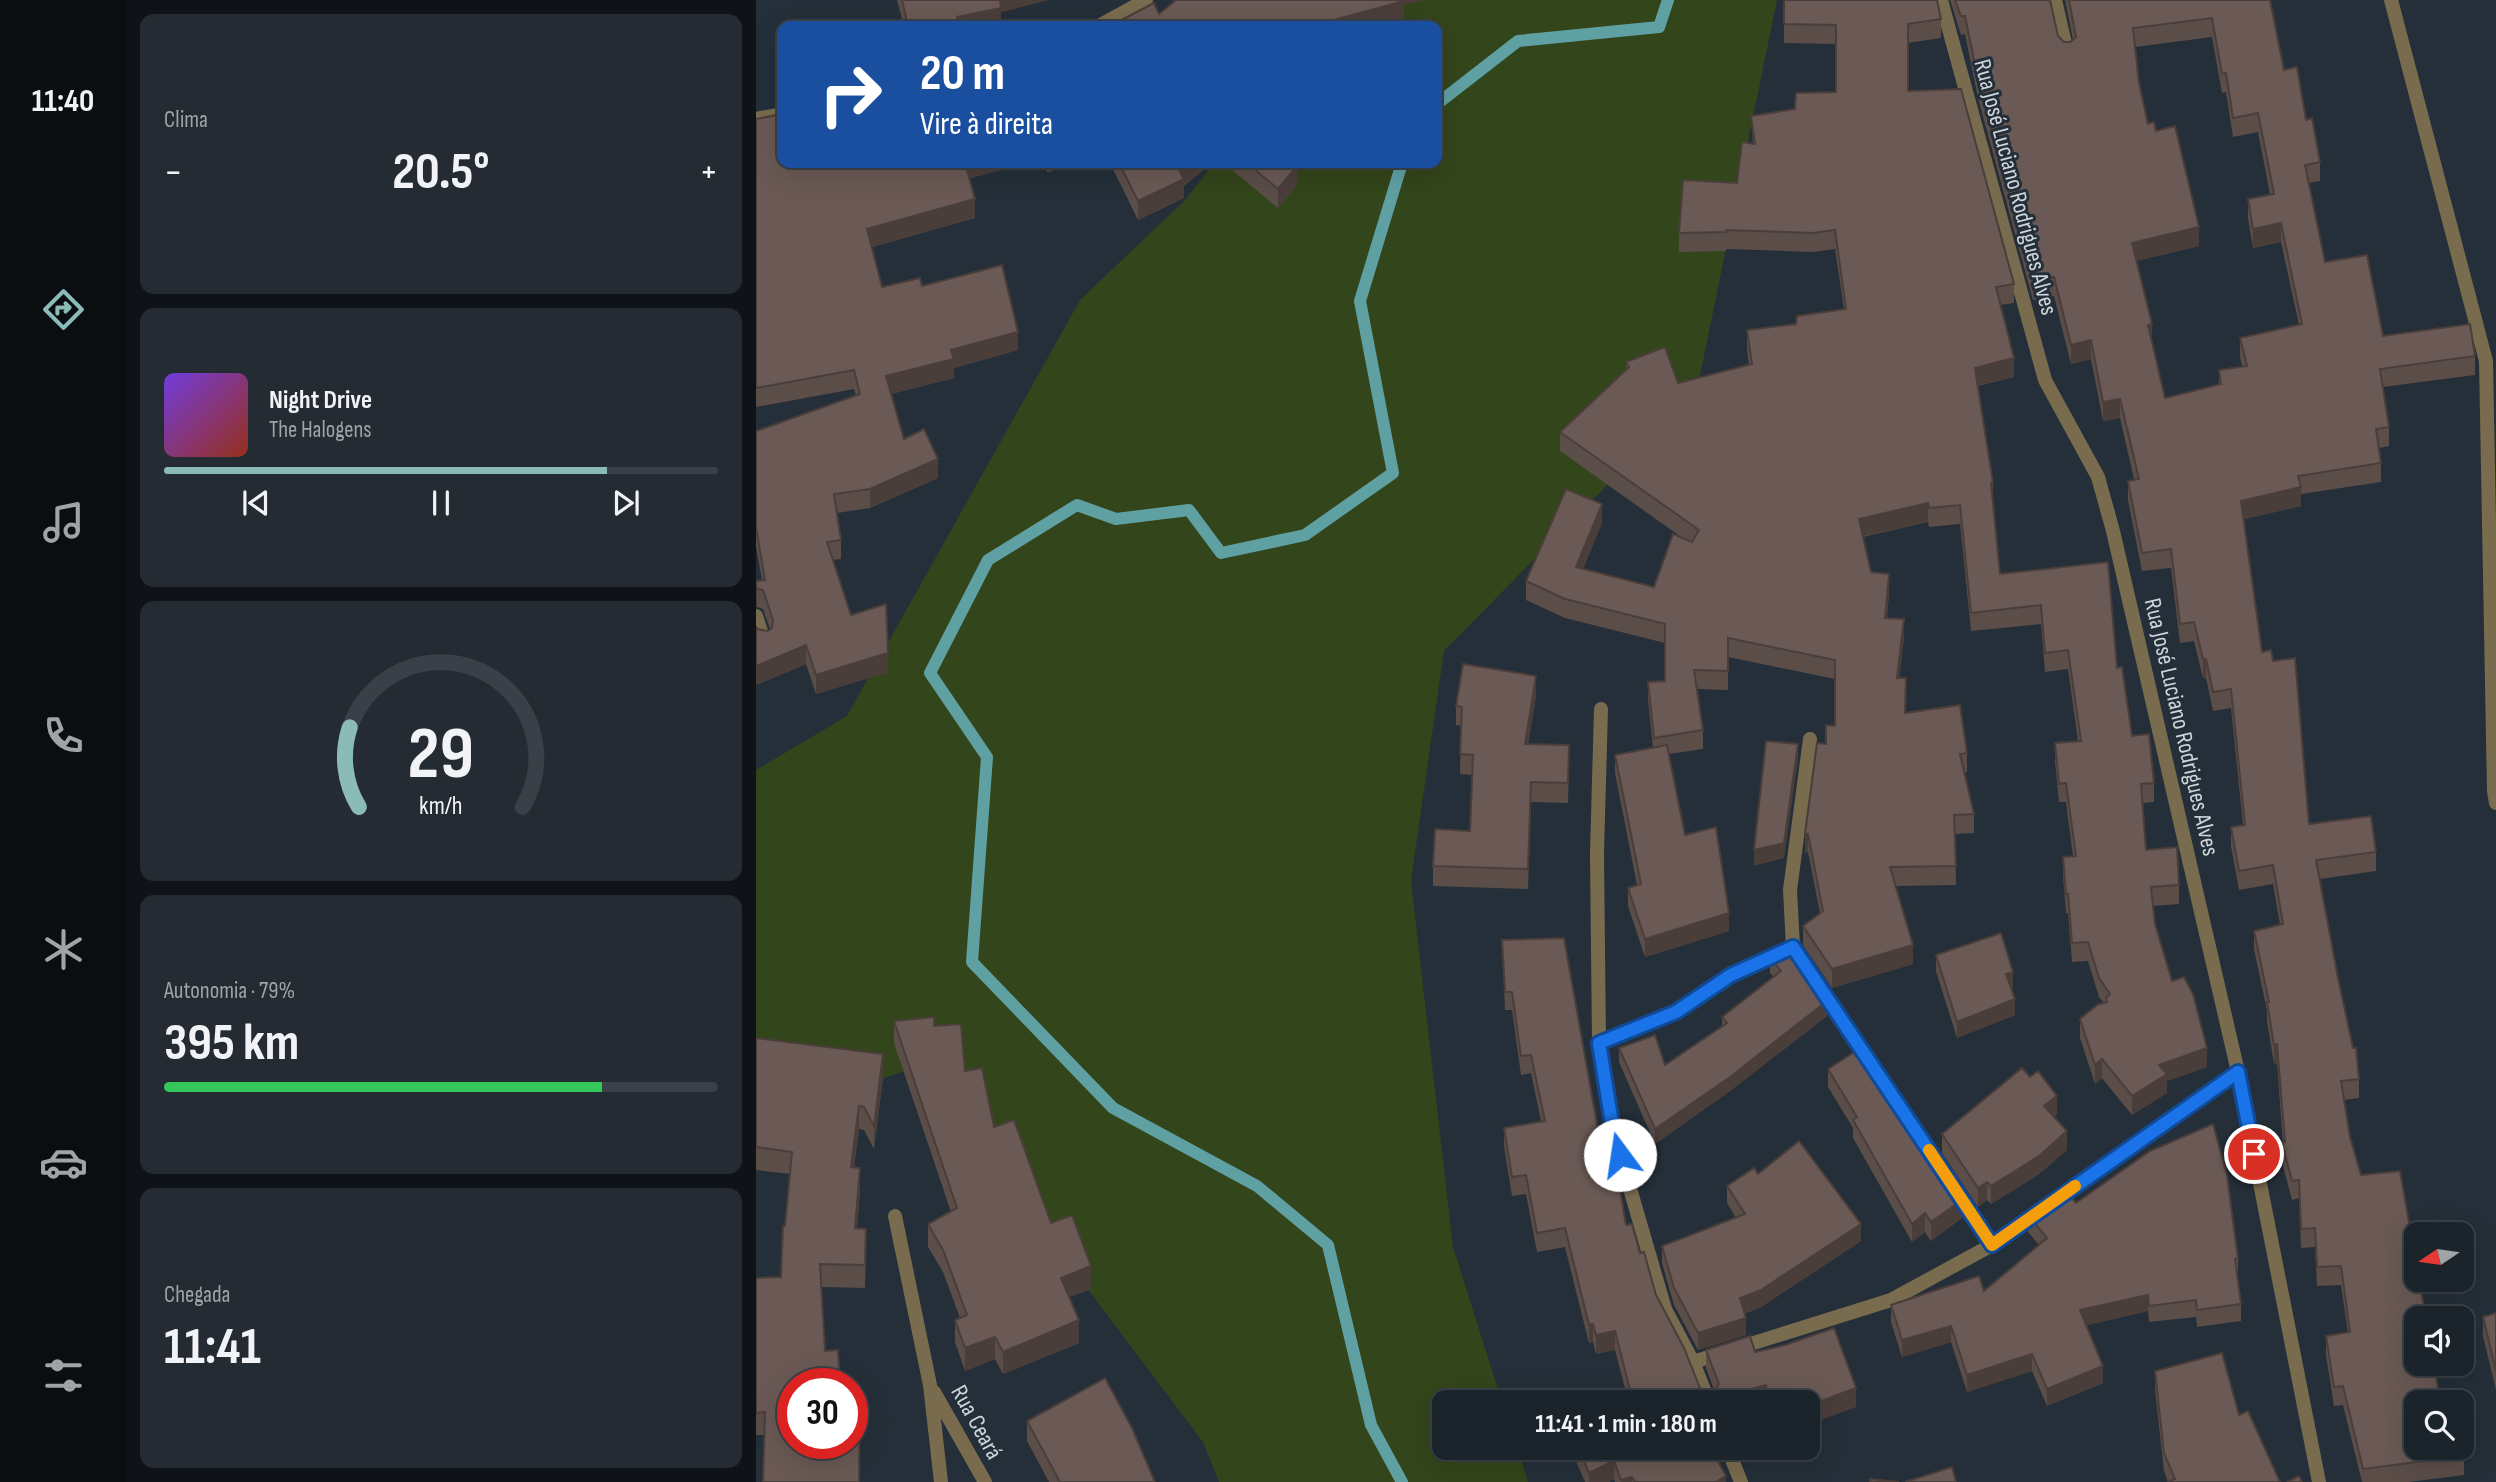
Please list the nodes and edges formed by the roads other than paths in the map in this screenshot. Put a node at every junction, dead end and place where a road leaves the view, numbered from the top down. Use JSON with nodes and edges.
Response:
{"nodes":[{"id":1,"x":1146,"y":0,"type":"edge"},
{"id":2,"x":1941,"y":0,"type":"edge"},
{"id":3,"x":2055,"y":0,"type":"edge"},
{"id":4,"x":2391,"y":0,"type":"edge"},
{"id":5,"x":1108,"y":21,"type":"edge"},
{"id":6,"x":2067,"y":52,"type":"edge"},
{"id":7,"x":777,"y":115,"type":"edge"},
{"id":8,"x":756,"y":119,"type":"edge"},
{"id":9,"x":756,"y":616,"type":"edge"},
{"id":10,"x":764,"y":642,"type":"edge"},
{"id":11,"x":1601,"y":709,"type":"dead end"},
{"id":12,"x":1810,"y":739,"type":"dead end"},
{"id":13,"x":2496,"y":803,"type":"edge"},
{"id":14,"x":1793,"y":947,"type":"junction"},
{"id":15,"x":1599,"y":1043,"type":"junction"},
{"id":16,"x":2238,"y":1072,"type":"junction"},
{"id":17,"x":895,"y":1216,"type":"dead end"},
{"id":18,"x":1992,"y":1245,"type":"junction"},
{"id":19,"x":1693,"y":1362,"type":"junction"},
{"id":20,"x":930,"y":1385,"type":"junction"},
{"id":21,"x":1704,"y":1390,"type":"edge"},
{"id":22,"x":1732,"y":1460,"type":"edge"},
{"id":23,"x":941,"y":1482,"type":"edge"},
{"id":24,"x":985,"y":1482,"type":"edge"},
{"id":25,"x":1741,"y":1482,"type":"edge"},
{"id":26,"x":2319,"y":1482,"type":"edge"}],
"edges":[{"from":1,"to":5,"type":"street"},
{"from":2,"to":16,"type":"street","name":"Rua José Luciano Rodrigues Alves"},
{"from":3,"to":6,"type":"street"},
{"from":4,"to":13,"type":"street"},
{"from":7,"to":8,"type":"street"},
{"from":9,"to":10,"type":"street"},
{"from":11,"to":15,"type":"street"},
{"from":12,"to":14,"type":"street"},
{"from":14,"to":15,"type":"street"},
{"from":14,"to":18,"type":"street"},
{"from":15,"to":19,"type":"street"},
{"from":16,"to":18,"type":"street"},
{"from":16,"to":26,"type":"street","name":"Rua José Luciano Rodrigues Alves"},
{"from":17,"to":20,"type":"street"},
{"from":18,"to":19,"type":"street"},
{"from":19,"to":21,"type":"street"},
{"from":20,"to":23,"type":"street"},
{"from":20,"to":24,"type":"street","name":"Rua Ceará"},
{"from":22,"to":25,"type":"street"}]}
